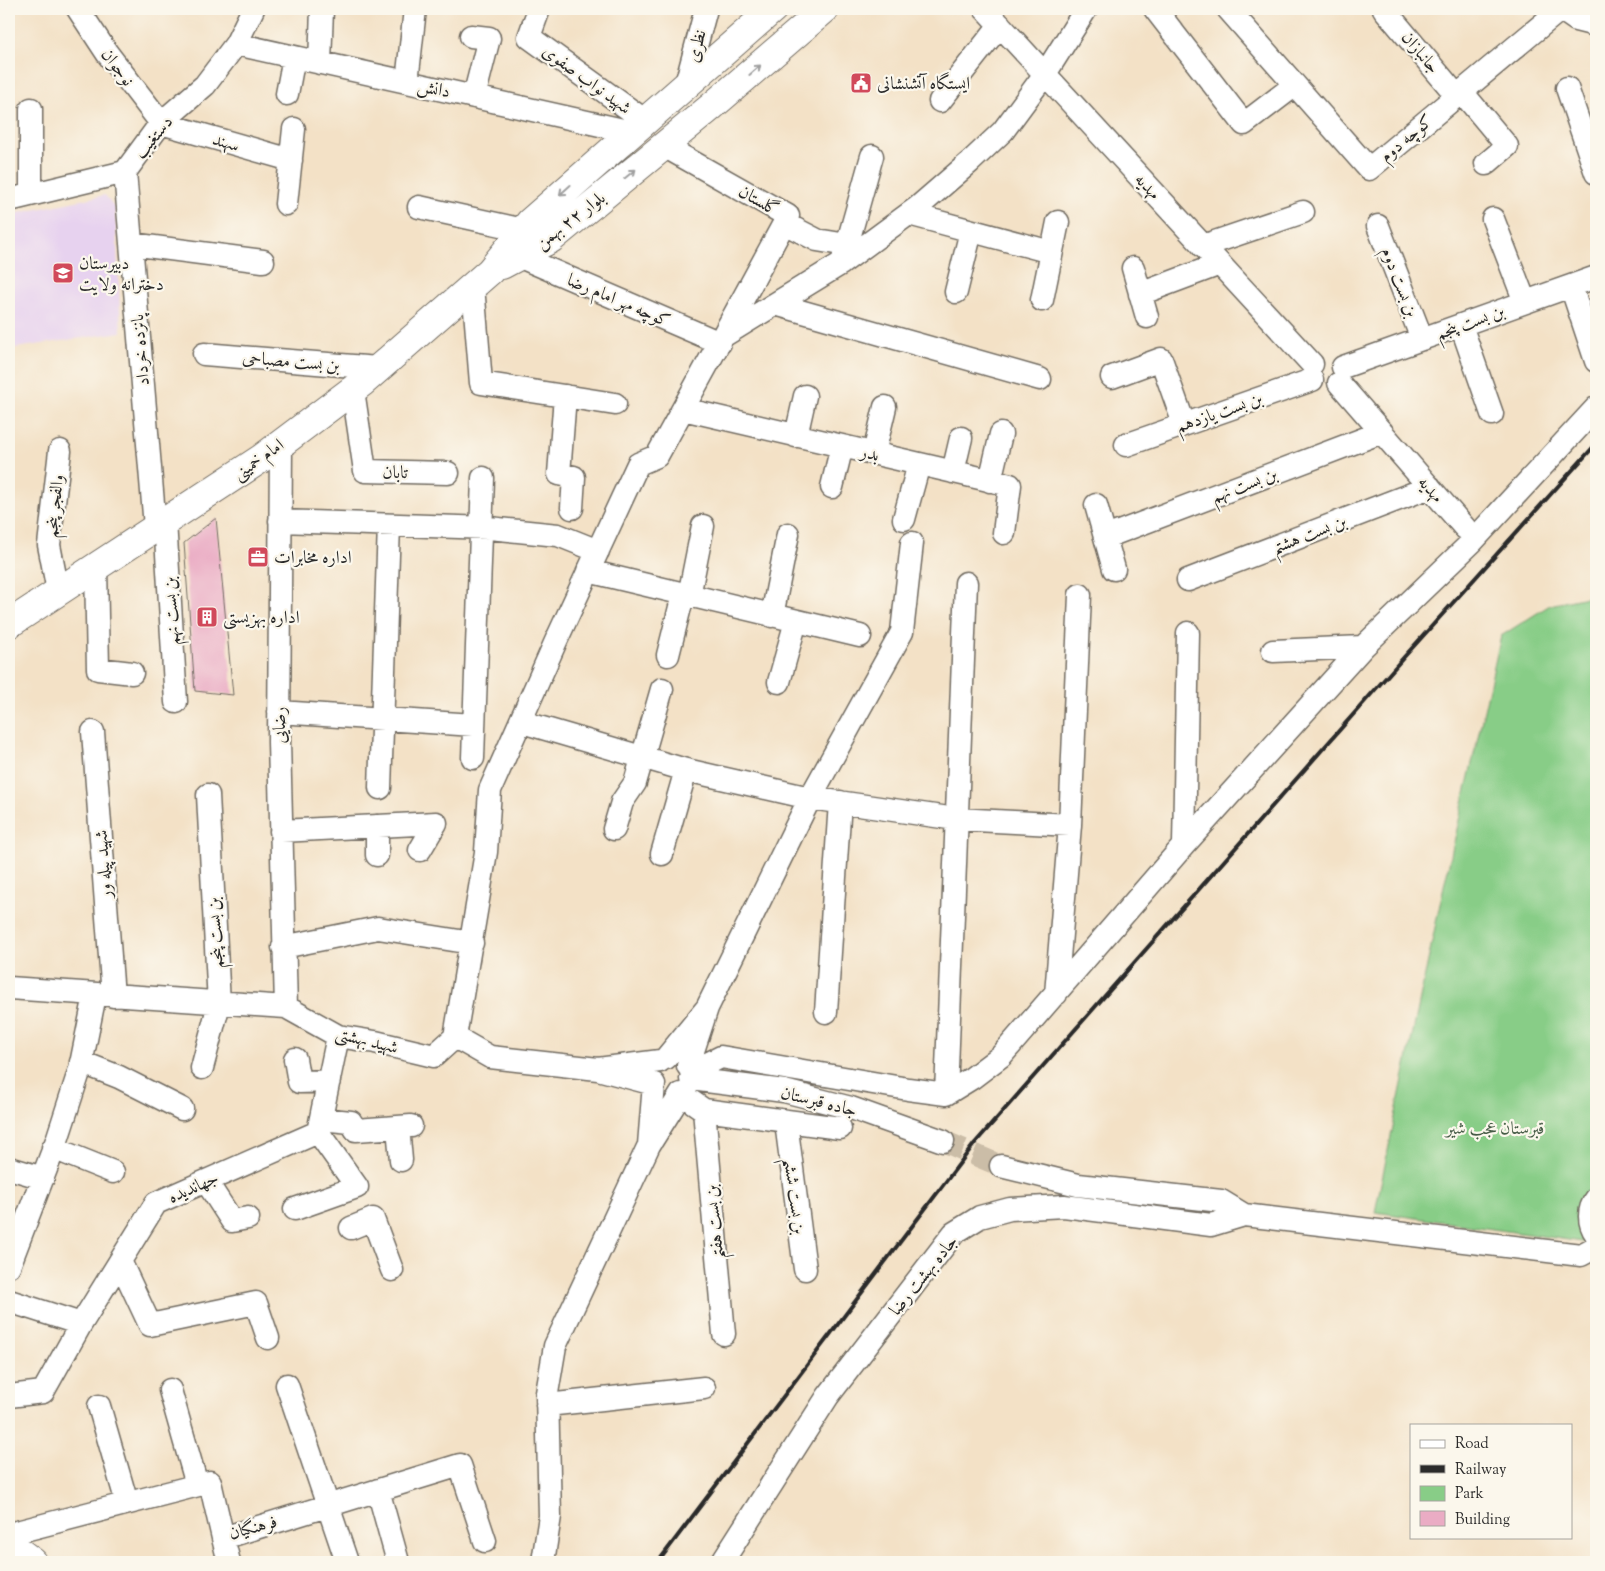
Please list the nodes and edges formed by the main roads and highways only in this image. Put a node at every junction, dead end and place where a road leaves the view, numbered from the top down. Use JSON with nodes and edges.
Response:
{"nodes":[{"id":1,"x":773,"y":9,"type":"edge"},
{"id":2,"x":825,"y":9,"type":"edge"},
{"id":3,"x":482,"y":279,"type":"junction"},
{"id":4,"x":9,"y":624,"type":"edge"},
{"id":5,"x":9,"y":1544,"type":"edge"},
{"id":6,"x":32,"y":1562,"type":"edge"}],
"edges":[{"from":1,"to":3,"type":"main road","name":"بلوار ۲۲ بهمن","one_way":true},
{"from":3,"to":2,"type":"main road","name":"بلوار ۲۲ بهمن","one_way":true},
{"from":3,"to":4,"type":"main road","name":"امام خمینی"},
{"from":5,"to":6,"type":"main road"}]}
